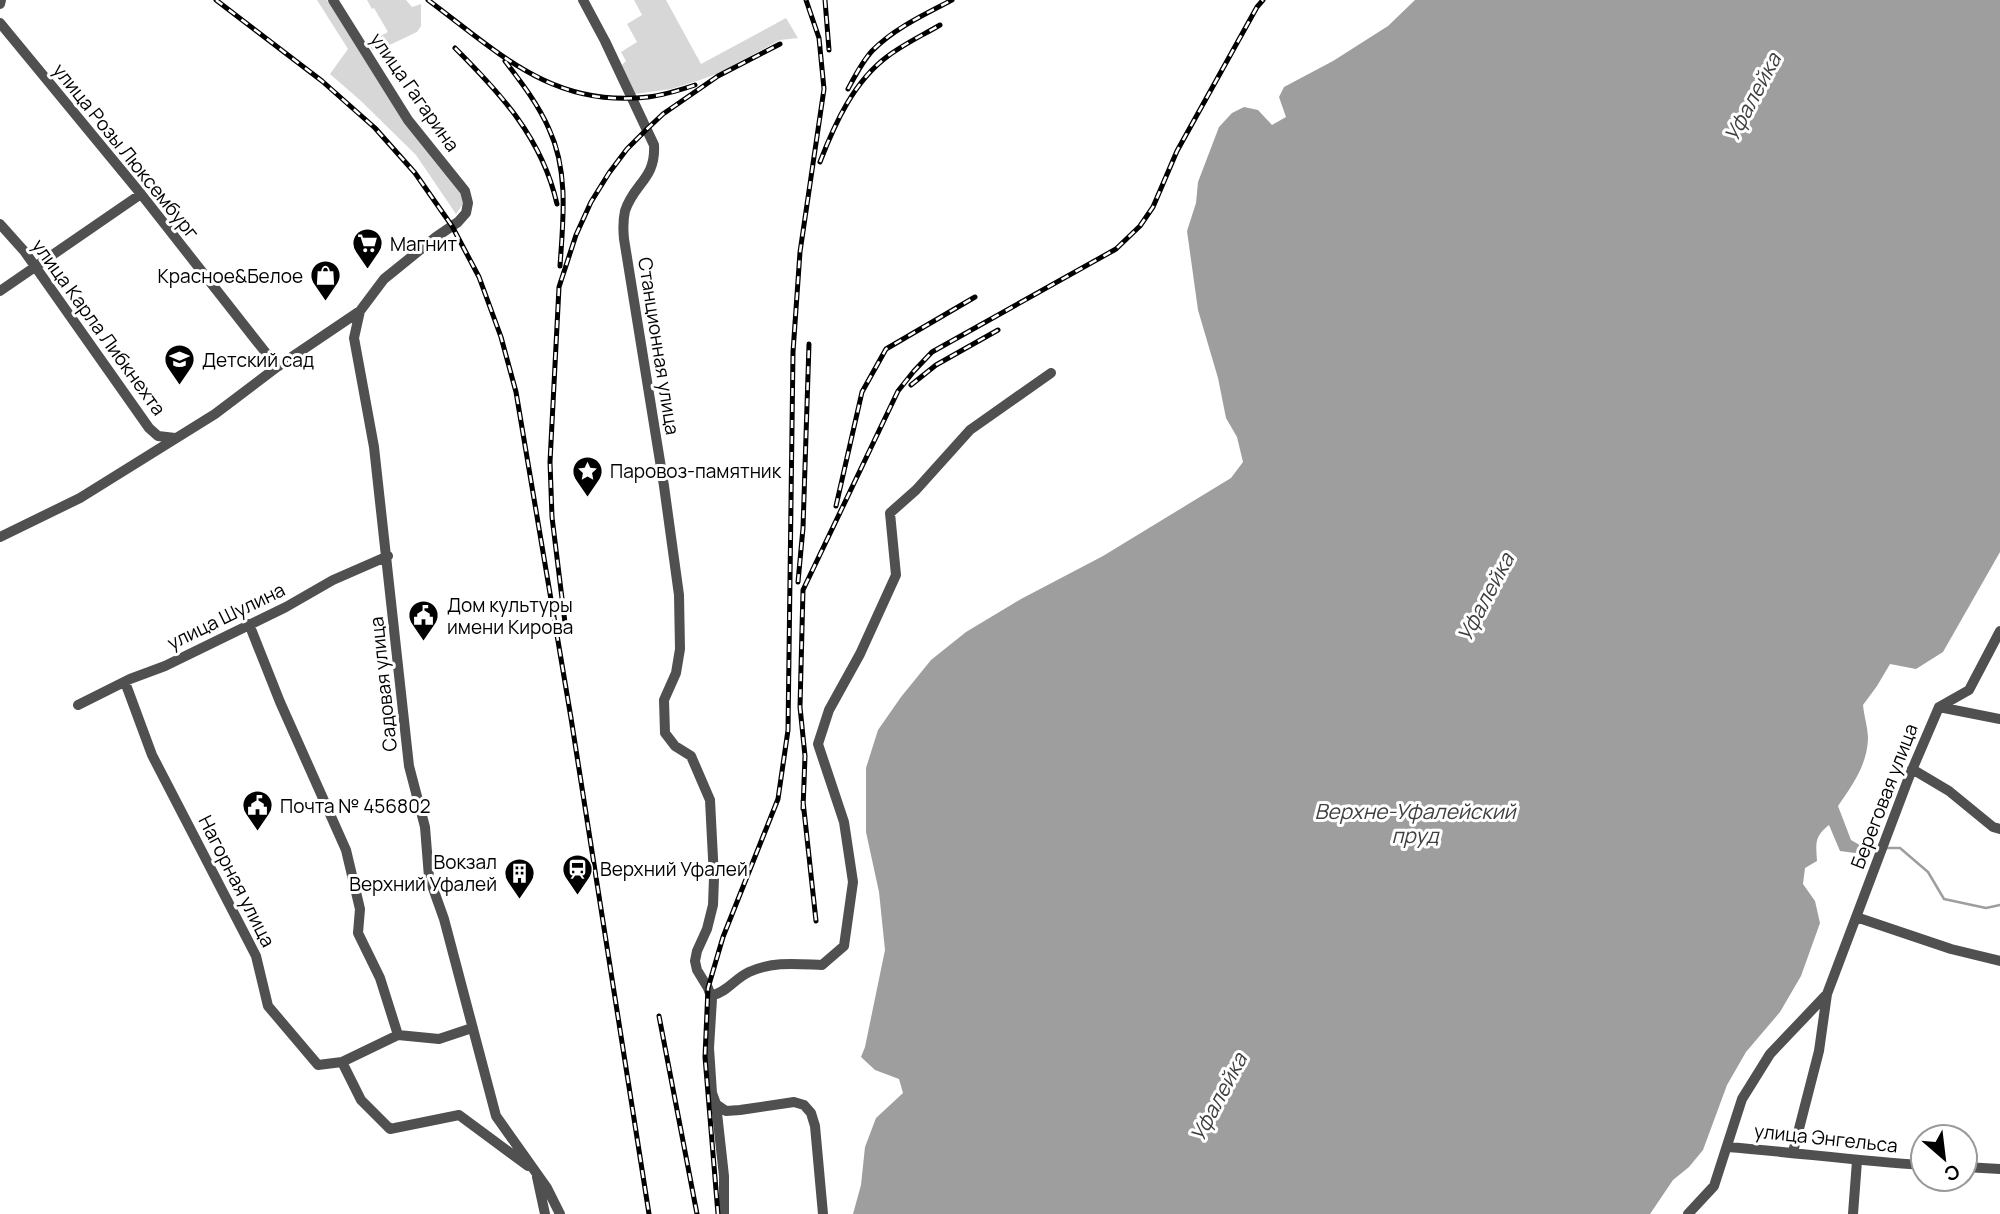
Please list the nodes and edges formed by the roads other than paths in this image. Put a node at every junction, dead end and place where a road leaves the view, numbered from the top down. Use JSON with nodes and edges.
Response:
{"nodes":[{"id":1,"x":333,"y":0,"type":"edge"},
{"id":2,"x":583,"y":0,"type":"edge"},
{"id":3,"x":0,"y":26,"type":"edge"},
{"id":4,"x":141,"y":194,"type":"junction"},
{"id":5,"x":0,"y":224,"type":"edge"},
{"id":6,"x":35,"y":266,"type":"junction"},
{"id":7,"x":0,"y":291,"type":"edge"},
{"id":8,"x":360,"y":311,"type":"junction"},
{"id":9,"x":277,"y":368,"type":"junction"},
{"id":10,"x":1051,"y":373,"type":"dead end"},
{"id":11,"x":175,"y":438,"type":"junction"},
{"id":12,"x":0,"y":537,"type":"edge"},
{"id":13,"x":388,"y":556,"type":"junction"},
{"id":14,"x":249,"y":624,"type":"junction"},
{"id":15,"x":2000,"y":631,"type":"edge"},
{"id":16,"x":125,"y":682,"type":"junction"},
{"id":17,"x":78,"y":705,"type":"dead end"},
{"id":18,"x":1938,"y":707,"type":"junction"},
{"id":19,"x":2000,"y":719,"type":"edge"},
{"id":20,"x":1912,"y":769,"type":"junction"},
{"id":21,"x":2000,"y":829,"type":"edge"},
{"id":22,"x":1856,"y":917,"type":"junction"},
{"id":23,"x":2000,"y":961,"type":"edge"},
{"id":24,"x":1827,"y":994,"type":"junction"},
{"id":25,"x":711,"y":996,"type":"junction"},
{"id":26,"x":472,"y":1028,"type":"junction"},
{"id":27,"x":398,"y":1035,"type":"junction"},
{"id":28,"x":342,"y":1062,"type":"junction"},
{"id":29,"x":716,"y":1104,"type":"junction"},
{"id":30,"x":1727,"y":1147,"type":"junction"},
{"id":31,"x":1793,"y":1152,"type":"junction"},
{"id":32,"x":1857,"y":1161,"type":"junction"},
{"id":33,"x":1909,"y":1164,"type":"edge"},
{"id":34,"x":1979,"y":1168,"type":"edge"},
{"id":35,"x":2000,"y":1169,"type":"edge"},
{"id":36,"x":536,"y":1171,"type":"junction"},
{"id":37,"x":545,"y":1214,"type":"edge"},
{"id":38,"x":560,"y":1214,"type":"edge"},
{"id":39,"x":724,"y":1214,"type":"edge"},
{"id":40,"x":823,"y":1214,"type":"edge"},
{"id":41,"x":1688,"y":1214,"type":"edge"},
{"id":42,"x":1853,"y":1214,"type":"edge"}],
"edges":[{"from":1,"to":8,"type":"street","name":"улица Гагарина"},
{"from":2,"to":25,"type":"street","name":"Станционная улица"},
{"from":3,"to":4,"type":"street","name":"улица Розы Люксембург"},
{"from":4,"to":6,"type":"street"},
{"from":4,"to":9,"type":"street","name":"улица Розы Люксембург"},
{"from":5,"to":6,"type":"street","name":"улица Карла Либкнехта"},
{"from":6,"to":7,"type":"street"},
{"from":6,"to":11,"type":"street","name":"улица Карла Либкнехта"},
{"from":8,"to":9,"type":"street"},
{"from":8,"to":13,"type":"street","name":"Садовая улица"},
{"from":9,"to":11,"type":"street"},
{"from":10,"to":25,"type":"street"},
{"from":11,"to":12,"type":"street"},
{"from":13,"to":14,"type":"street","name":"улица Шулина"},
{"from":13,"to":26,"type":"street","name":"Садовая улица"},
{"from":14,"to":16,"type":"street","name":"улица Шулина"},
{"from":14,"to":27,"type":"street"},
{"from":15,"to":18,"type":"street","name":"Береговая улица"},
{"from":16,"to":17,"type":"street","name":"улица Шулина"},
{"from":16,"to":28,"type":"street","name":"Нагорная улица"},
{"from":18,"to":19,"type":"street"},
{"from":18,"to":20,"type":"street","name":"Береговая улица"},
{"from":20,"to":21,"type":"street"},
{"from":20,"to":22,"type":"street","name":"Береговая улица"},
{"from":22,"to":23,"type":"street"},
{"from":22,"to":24,"type":"street","name":"Береговая улица"},
{"from":24,"to":30,"type":"street","name":"Береговая улица"},
{"from":24,"to":31,"type":"street","name":"Береговая улица"},
{"from":25,"to":29,"type":"street","name":"Станционная улица"},
{"from":26,"to":27,"type":"street"},
{"from":26,"to":36,"type":"street","name":"Садовая улица"},
{"from":27,"to":28,"type":"street"},
{"from":28,"to":36,"type":"street"},
{"from":29,"to":39,"type":"street","name":"Станционная улица"},
{"from":29,"to":40,"type":"street"},
{"from":30,"to":31,"type":"street","name":"улица Энгельса"},
{"from":30,"to":41,"type":"street","name":"Береговая улица"},
{"from":31,"to":32,"type":"street","name":"улица Энгельса"},
{"from":32,"to":33,"type":"street","name":"улица Энгельса"},
{"from":32,"to":42,"type":"street"},
{"from":34,"to":35,"type":"street"},
{"from":36,"to":37,"type":"street"},
{"from":36,"to":38,"type":"street","name":"Садовая улица"}]}
